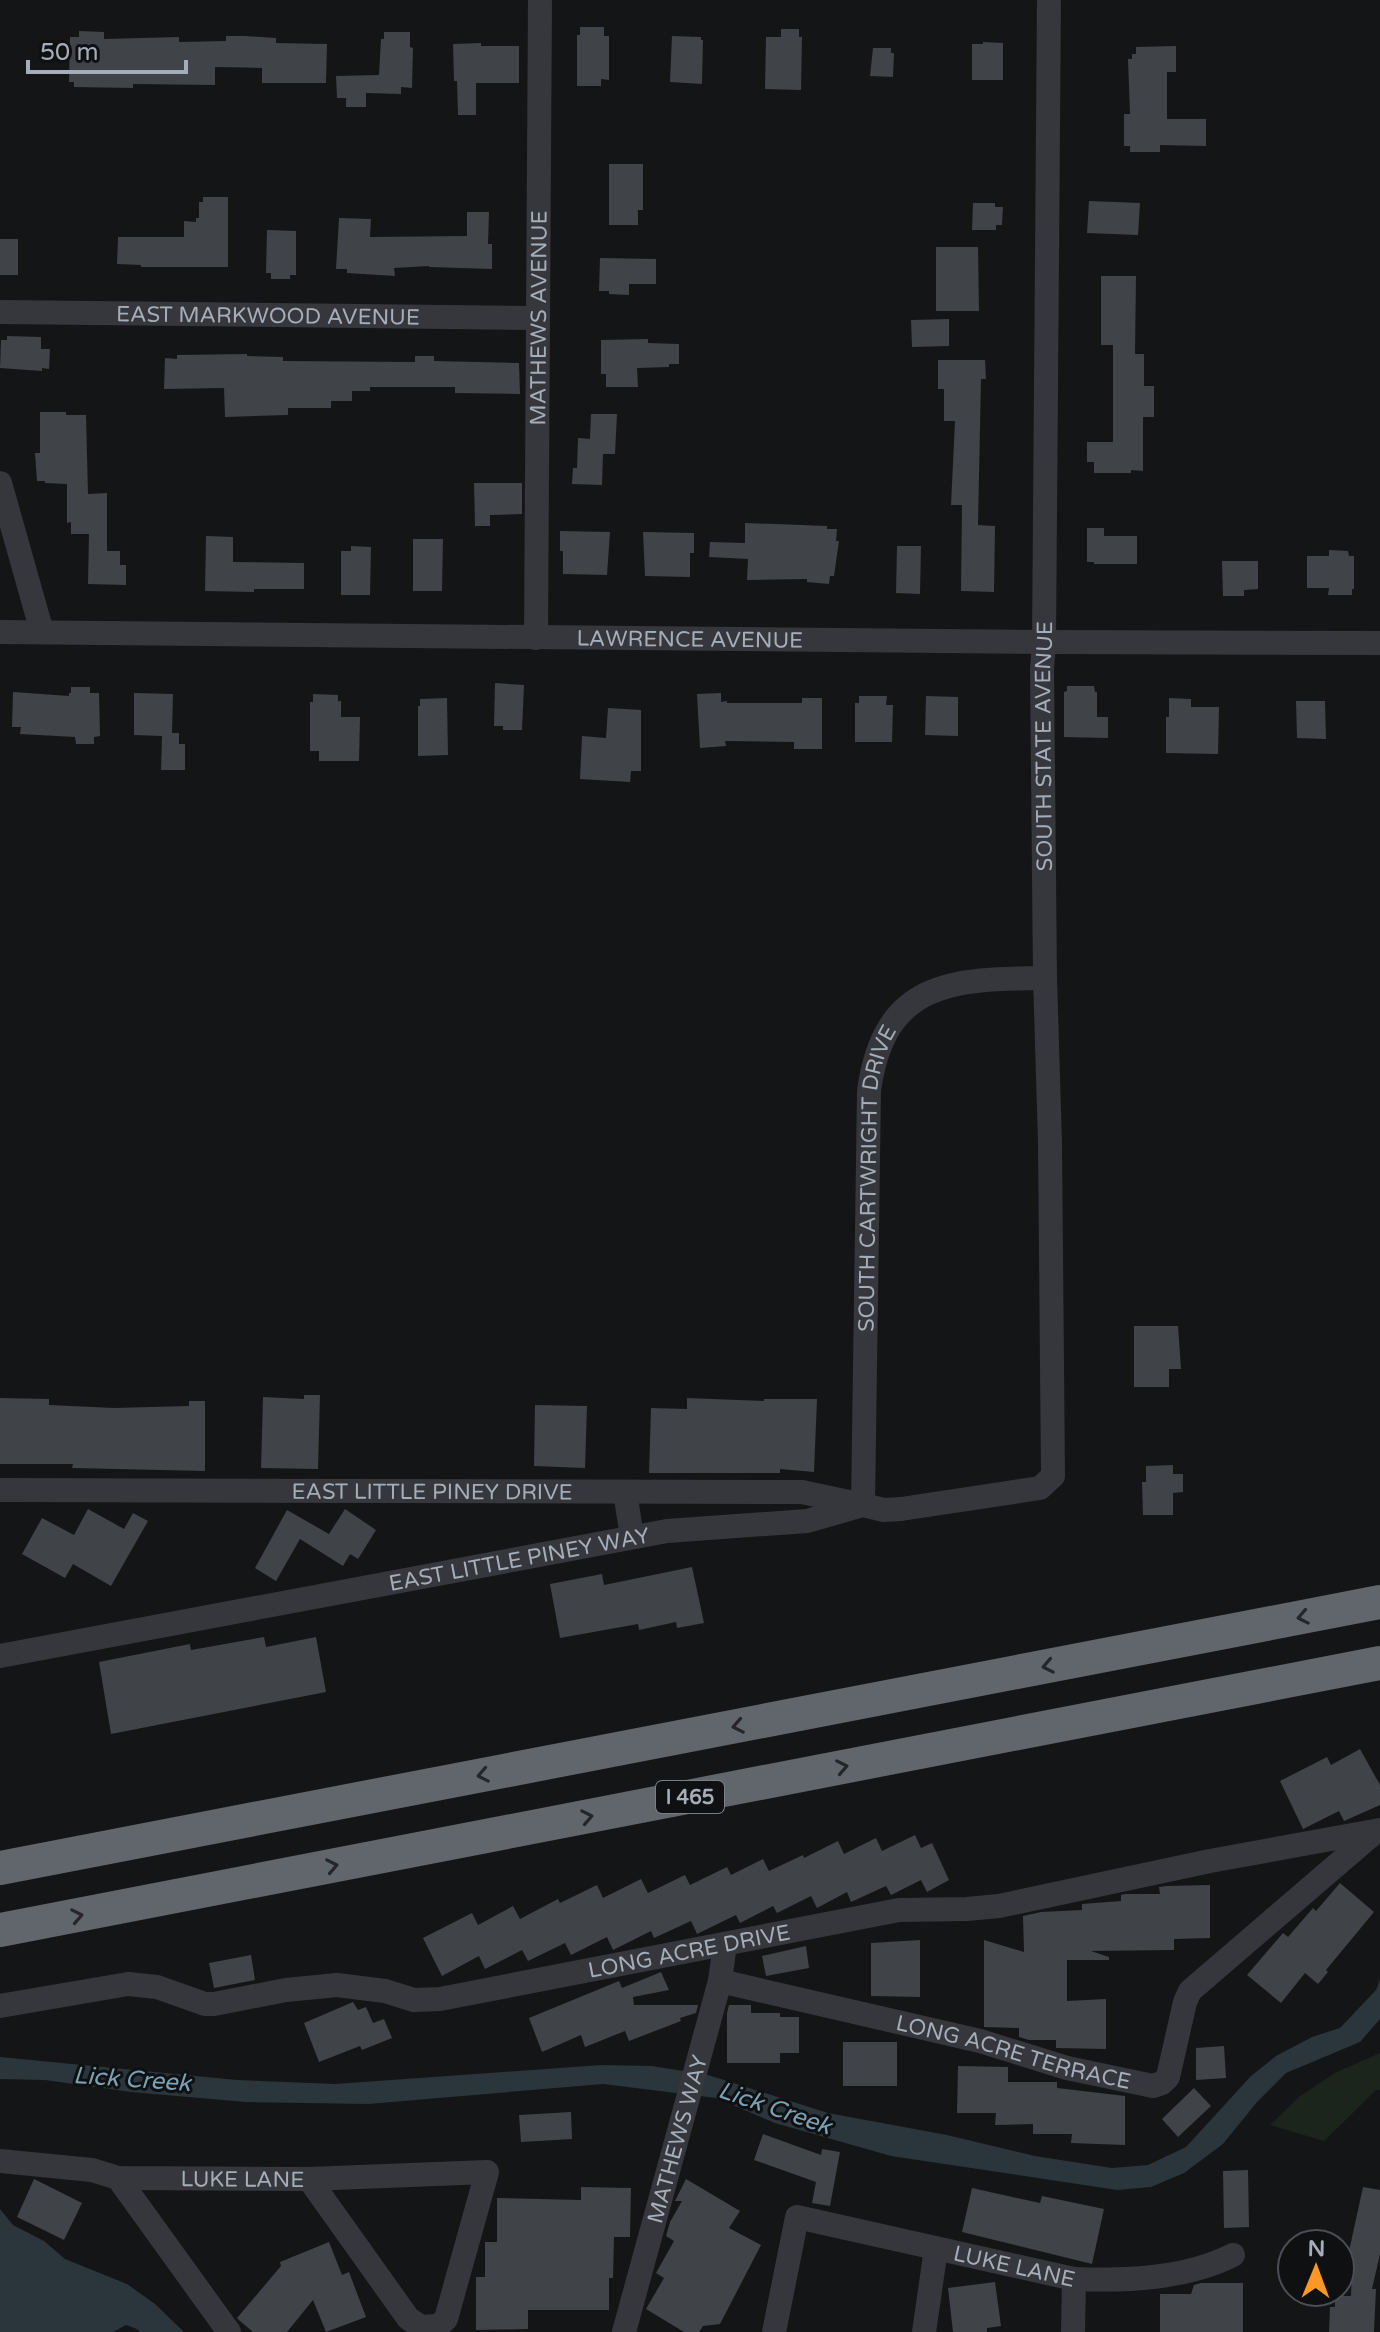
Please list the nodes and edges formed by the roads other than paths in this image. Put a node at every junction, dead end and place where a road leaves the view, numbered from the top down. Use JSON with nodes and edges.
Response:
{"nodes":[{"id":1,"x":540,"y":0,"type":"edge"},
{"id":2,"x":1049,"y":0,"type":"edge"},
{"id":3,"x":0,"y":312,"type":"edge"},
{"id":4,"x":538,"y":318,"type":"junction"},
{"id":5,"x":0,"y":483,"type":"edge"},
{"id":6,"x":0,"y":632,"type":"edge"},
{"id":7,"x":42,"y":632,"type":"junction"},
{"id":8,"x":536,"y":638,"type":"junction"},
{"id":9,"x":1044,"y":642,"type":"junction"},
{"id":10,"x":1380,"y":643,"type":"edge"},
{"id":11,"x":1045,"y":978,"type":"junction"},
{"id":12,"x":1040,"y":1488,"type":"joint"},
{"id":13,"x":0,"y":1490,"type":"edge"},
{"id":14,"x":625,"y":1492,"type":"junction"},
{"id":15,"x":863,"y":1505,"type":"junction"},
{"id":16,"x":632,"y":1537,"type":"junction"},
{"id":17,"x":1380,"y":1602,"type":"edge"},
{"id":18,"x":0,"y":1656,"type":"edge"},
{"id":19,"x":1380,"y":1663,"type":"edge"},
{"id":20,"x":1378,"y":1831,"type":"edge"},
{"id":21,"x":0,"y":1868,"type":"edge"},
{"id":22,"x":0,"y":1930,"type":"edge"},
{"id":23,"x":725,"y":1944,"type":"junction"},
{"id":24,"x":720,"y":1981,"type":"junction"},
{"id":25,"x":0,"y":2006,"type":"edge"},
{"id":26,"x":0,"y":2161,"type":"edge"},
{"id":27,"x":118,"y":2178,"type":"junction"},
{"id":28,"x":309,"y":2179,"type":"junction"},
{"id":29,"x":936,"y":2249,"type":"junction"},
{"id":30,"x":1233,"y":2255,"type":"dead end"},
{"id":31,"x":1074,"y":2279,"type":"junction"},
{"id":32,"x":229,"y":2332,"type":"edge"},
{"id":33,"x":624,"y":2332,"type":"edge"},
{"id":34,"x":774,"y":2332,"type":"edge"},
{"id":35,"x":924,"y":2332,"type":"edge"},
{"id":36,"x":1073,"y":2332,"type":"edge"}],
"edges":[{"from":1,"to":4,"type":"street","name":"MATHEWS AVENUE"},
{"from":2,"to":9,"type":"street","name":"SOUTH STATE AVENUE"},
{"from":3,"to":4,"type":"street","name":"EAST MARKWOOD AVENUE"},
{"from":4,"to":8,"type":"street","name":"MATHEWS AVENUE"},
{"from":5,"to":7,"type":"street"},
{"from":6,"to":7,"type":"street","name":"LAWRENCE AVENUE"},
{"from":7,"to":8,"type":"street","name":"LAWRENCE AVENUE"},
{"from":8,"to":9,"type":"street","name":"LAWRENCE AVENUE"},
{"from":9,"to":10,"type":"street","name":"LAWRENCE AVENUE"},
{"from":9,"to":11,"type":"street","name":"SOUTH STATE AVENUE"},
{"from":11,"to":12,"type":"street","name":"SOUTH STATE AVENUE"},
{"from":11,"to":15,"type":"street","name":"SOUTH CARTWRIGHT DRIVE"},
{"from":12,"to":15,"type":"street","name":"EAST LITTLE PINEY WAY"},
{"from":13,"to":14,"type":"street","name":"EAST LITTLE PINEY DRIVE"},
{"from":14,"to":15,"type":"street","name":"EAST LITTLE PINEY DRIVE"},
{"from":14,"to":16,"type":"street"},
{"from":15,"to":16,"type":"street","name":"EAST LITTLE PINEY WAY"},
{"from":16,"to":18,"type":"street","name":"EAST LITTLE PINEY WAY"},
{"from":17,"to":21,"type":"highway","one_way":true},
{"from":22,"to":19,"type":"highway","number":"I 465","one_way":true},
{"from":20,"to":23,"type":"street","name":"LONG ACRE DRIVE"},
{"from":20,"to":24,"type":"street","name":"LONG ACRE TERRACE"},
{"from":23,"to":24,"type":"street","name":"MATHEWS WAY"},
{"from":23,"to":25,"type":"street","name":"LONG ACRE DRIVE"},
{"from":24,"to":33,"type":"street","name":"MATHEWS WAY"},
{"from":26,"to":27,"type":"street","name":"LUKE LANE"},
{"from":27,"to":28,"type":"street","name":"LUKE LANE"},
{"from":27,"to":32,"type":"street"},
{"from":28,"to":28,"type":"street","name":"LUKE LANE"},
{"from":29,"to":31,"type":"street","name":"LUKE LANE"},
{"from":29,"to":34,"type":"street","name":"LUKE LANE"},
{"from":29,"to":35,"type":"street"},
{"from":30,"to":31,"type":"street","name":"LUKE LANE"},
{"from":31,"to":36,"type":"street"}]}
